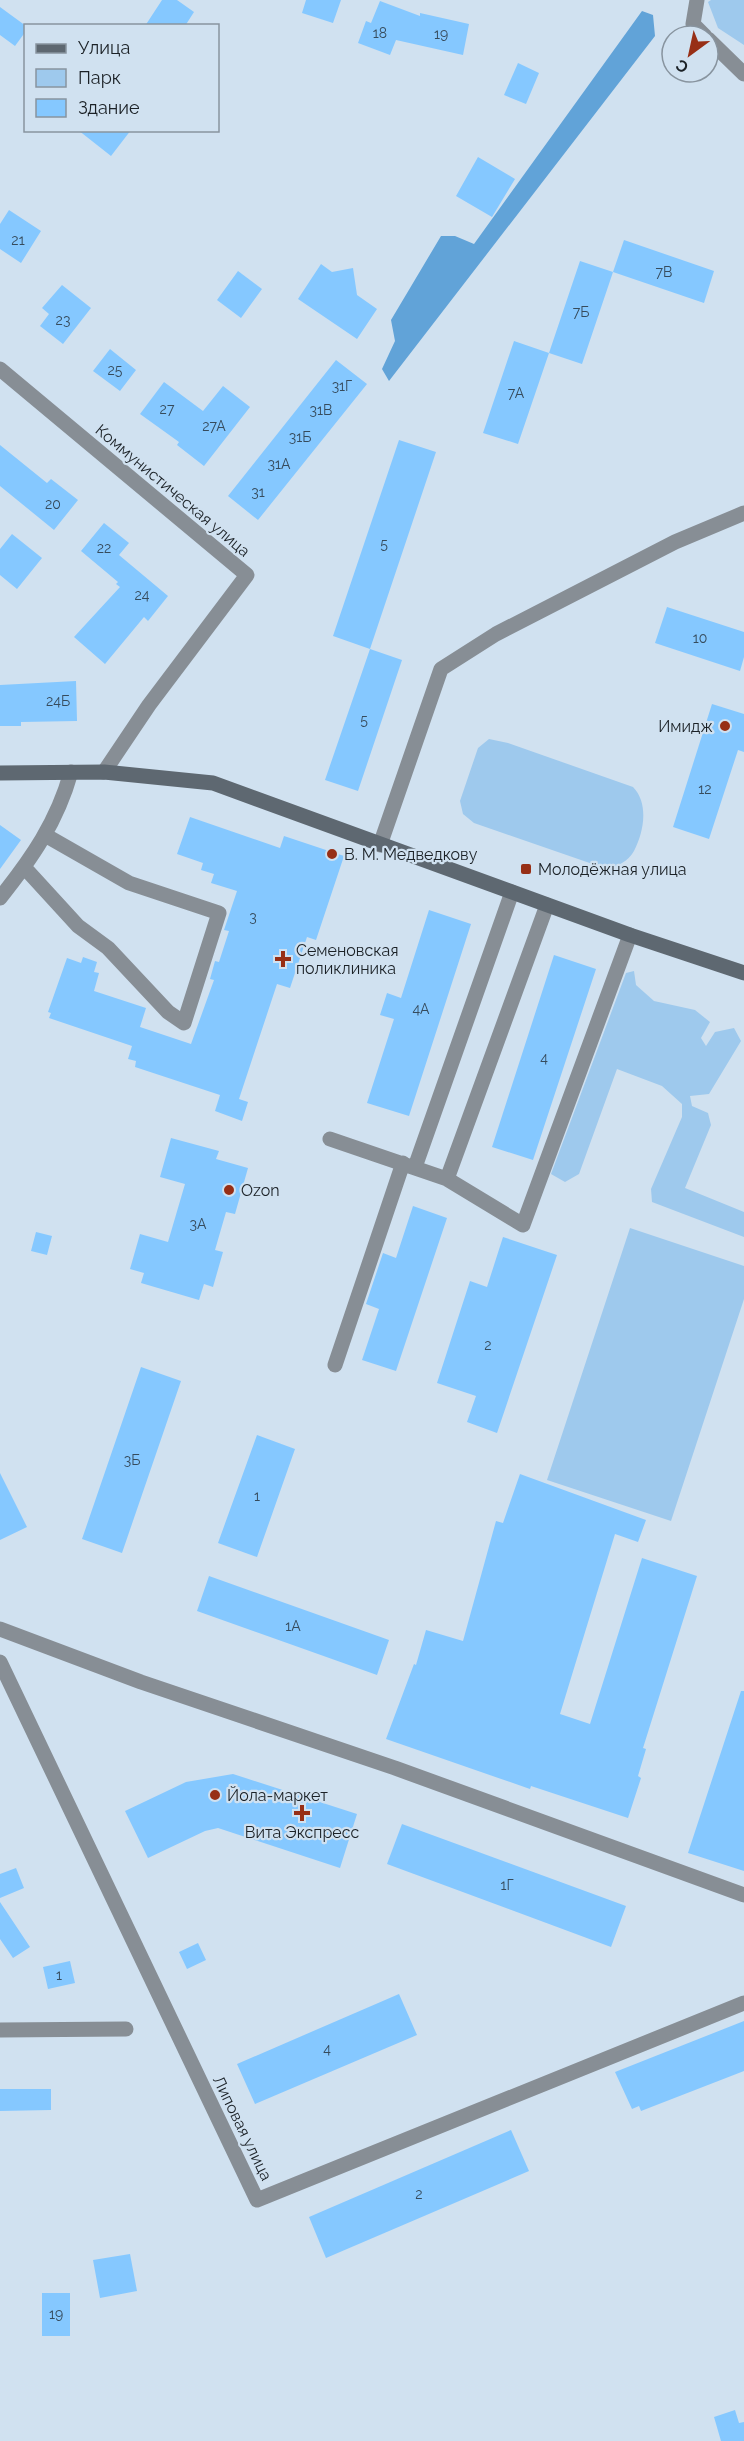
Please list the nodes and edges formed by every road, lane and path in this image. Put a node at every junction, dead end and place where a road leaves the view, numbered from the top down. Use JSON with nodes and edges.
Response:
{"nodes":[{"id":1,"x":697,"y":0,"type":"edge"},
{"id":2,"x":693,"y":24,"type":"edge"},
{"id":3,"x":720,"y":50,"type":"edge"},
{"id":4,"x":744,"y":74,"type":"edge"},
{"id":5,"x":0,"y":369,"type":"edge"},
{"id":6,"x":744,"y":513,"type":"edge"},
{"id":7,"x":71,"y":772,"type":"junction"},
{"id":8,"x":104,"y":772,"type":"junction"},
{"id":9,"x":0,"y":773,"type":"edge"},
{"id":10,"x":45,"y":835,"type":"junction"},
{"id":11,"x":380,"y":845,"type":"junction"},
{"id":12,"x":24,"y":867,"type":"junction"},
{"id":13,"x":512,"y":892,"type":"junction"},
{"id":14,"x":0,"y":898,"type":"edge"},
{"id":15,"x":547,"y":904,"type":"junction"},
{"id":16,"x":630,"y":934,"type":"junction"},
{"id":17,"x":744,"y":973,"type":"edge"},
{"id":18,"x":330,"y":1138,"type":"dead end"},
{"id":19,"x":409,"y":1165,"type":"junction"},
{"id":20,"x":447,"y":1179,"type":"junction"},
{"id":21,"x":334,"y":1365,"type":"dead end"},
{"id":22,"x":0,"y":1629,"type":"edge"},
{"id":23,"x":0,"y":1662,"type":"edge"},
{"id":24,"x":744,"y":1895,"type":"edge"},
{"id":25,"x":744,"y":2003,"type":"edge"},
{"id":26,"x":126,"y":2029,"type":"dead end"},
{"id":27,"x":0,"y":2030,"type":"edge"}],
"edges":[{"from":1,"to":2,"type":"street"},
{"from":3,"to":4,"type":"street"},
{"from":5,"to":8,"type":"street","name":"Коммунистическая улица"},
{"from":6,"to":11,"type":"street"},
{"from":7,"to":8,"type":"street"},
{"from":7,"to":9,"type":"street"},
{"from":7,"to":10,"type":"street"},
{"from":8,"to":11,"type":"street"},
{"from":10,"to":12,"type":"street"},
{"from":10,"to":12,"type":"street"},
{"from":11,"to":13,"type":"street"},
{"from":12,"to":14,"type":"street"},
{"from":13,"to":15,"type":"street"},
{"from":13,"to":19,"type":"street"},
{"from":15,"to":16,"type":"street"},
{"from":15,"to":20,"type":"street"},
{"from":16,"to":17,"type":"street"},
{"from":16,"to":20,"type":"street"},
{"from":18,"to":19,"type":"street"},
{"from":19,"to":20,"type":"street"},
{"from":19,"to":21,"type":"street"},
{"from":22,"to":24,"type":"street"},
{"from":23,"to":25,"type":"street","name":"Липовая улица"},
{"from":26,"to":27,"type":"street"}]}
